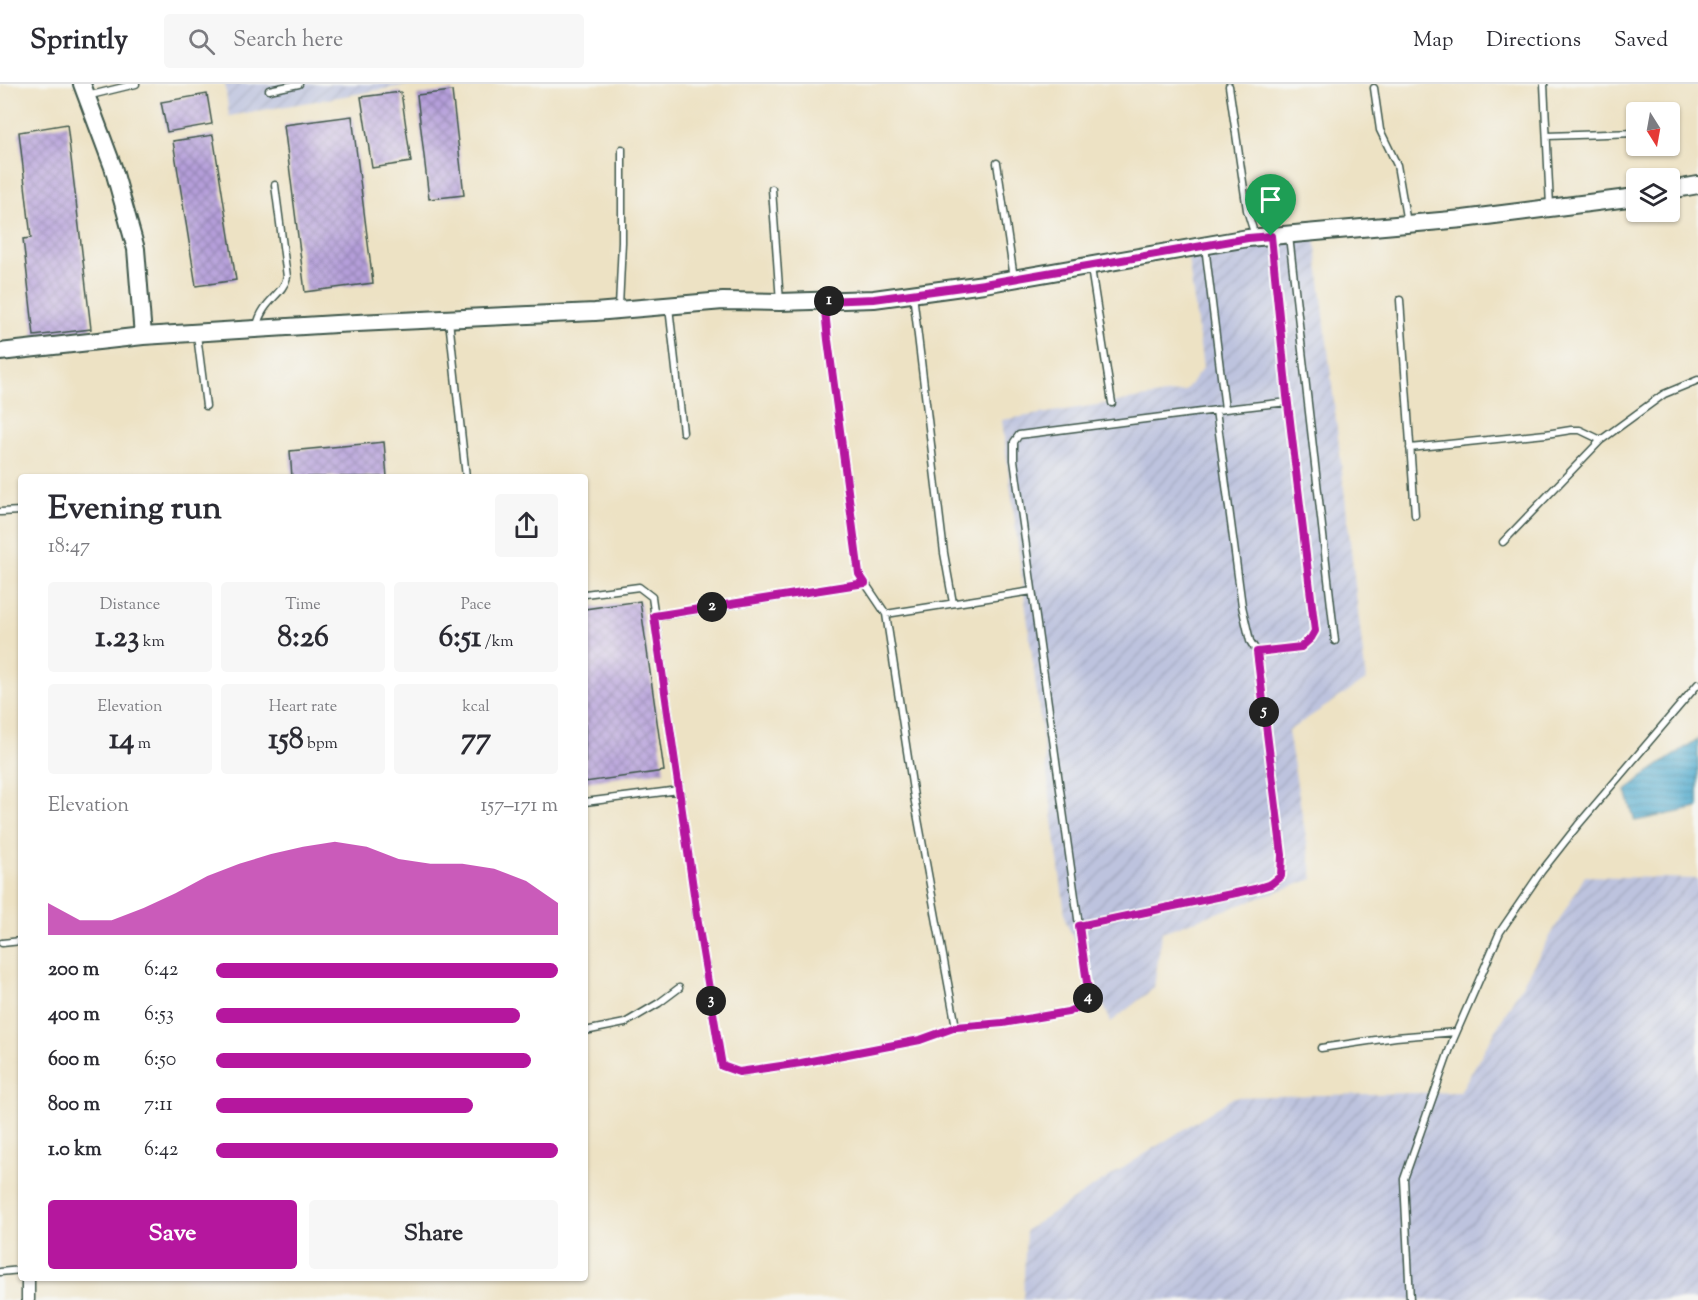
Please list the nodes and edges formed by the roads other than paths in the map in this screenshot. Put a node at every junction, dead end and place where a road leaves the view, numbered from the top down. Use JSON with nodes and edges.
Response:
{"nodes":[{"id":1,"x":136,"y":84,"type":"edge"},
{"id":2,"x":300,"y":84,"type":"edge"},
{"id":3,"x":1544,"y":84,"type":"edge"},
{"id":4,"x":1229,"y":86,"type":"dead end"},
{"id":5,"x":1374,"y":88,"type":"dead end"},
{"id":6,"x":84,"y":90,"type":"edge"},
{"id":7,"x":268,"y":90,"type":"dead end"},
{"id":8,"x":1626,"y":133,"type":"edge"},
{"id":9,"x":1547,"y":136,"type":"junction"},
{"id":10,"x":622,"y":149,"type":"dead end"},
{"id":11,"x":997,"y":162,"type":"dead end"},
{"id":12,"x":275,"y":184,"type":"dead end"},
{"id":13,"x":1698,"y":184,"type":"edge"},
{"id":14,"x":1680,"y":188,"type":"edge"},
{"id":15,"x":772,"y":189,"type":"dead end"},
{"id":16,"x":1626,"y":198,"type":"edge"},
{"id":17,"x":1550,"y":208,"type":"junction"},
{"id":18,"x":1407,"y":224,"type":"junction"},
{"id":19,"x":1288,"y":234,"type":"junction"},
{"id":20,"x":1263,"y":236,"type":"junction"},
{"id":21,"x":1205,"y":245,"type":"junction"},
{"id":22,"x":1090,"y":266,"type":"junction"},
{"id":23,"x":1014,"y":279,"type":"junction"},
{"id":24,"x":912,"y":294,"type":"junction"},
{"id":25,"x":1400,"y":300,"type":"dead end"},
{"id":26,"x":824,"y":301,"type":"junction"},
{"id":27,"x":780,"y":303,"type":"junction"},
{"id":28,"x":669,"y":306,"type":"junction"},
{"id":29,"x":619,"y":310,"type":"junction"},
{"id":30,"x":449,"y":319,"type":"junction"},
{"id":31,"x":256,"y":329,"type":"junction"},
{"id":32,"x":197,"y":333,"type":"junction"},
{"id":33,"x":143,"y":336,"type":"junction"},
{"id":34,"x":0,"y":352,"type":"edge"},
{"id":35,"x":1698,"y":380,"type":"edge"},
{"id":36,"x":1288,"y":402,"type":"junction"},
{"id":37,"x":1112,"y":404,"type":"dead end"},
{"id":38,"x":206,"y":406,"type":"dead end"},
{"id":39,"x":1225,"y":409,"type":"junction"},
{"id":40,"x":1216,"y":410,"type":"junction"},
{"id":41,"x":682,"y":432,"type":"dead end"},
{"id":42,"x":1601,"y":440,"type":"junction"},
{"id":43,"x":1410,"y":448,"type":"junction"},
{"id":44,"x":466,"y":474,"type":"edge"},
{"id":45,"x":18,"y":511,"type":"edge"},
{"id":46,"x":0,"y":512,"type":"edge"},
{"id":47,"x":1415,"y":515,"type":"dead end"},
{"id":48,"x":1503,"y":542,"type":"dead end"},
{"id":49,"x":865,"y":583,"type":"junction"},
{"id":50,"x":1032,"y":591,"type":"junction"},
{"id":51,"x":588,"y":594,"type":"edge"},
{"id":52,"x":953,"y":603,"type":"junction"},
{"id":53,"x":886,"y":614,"type":"junction"},
{"id":54,"x":654,"y":616,"type":"junction"},
{"id":55,"x":1335,"y":641,"type":"dead end"},
{"id":56,"x":1257,"y":652,"type":"junction"},
{"id":57,"x":1698,"y":684,"type":"edge"},
{"id":58,"x":679,"y":790,"type":"junction"},
{"id":59,"x":588,"y":802,"type":"edge"},
{"id":60,"x":1079,"y":926,"type":"junction"},
{"id":61,"x":18,"y":941,"type":"edge"},
{"id":62,"x":2,"y":943,"type":"dead end"},
{"id":63,"x":679,"y":987,"type":"dead end"},
{"id":64,"x":956,"y":1027,"type":"junction"},
{"id":65,"x":588,"y":1030,"type":"edge"},
{"id":66,"x":1456,"y":1032,"type":"junction"},
{"id":67,"x":1321,"y":1048,"type":"dead end"},
{"id":68,"x":18,"y":1270,"type":"edge"},
{"id":69,"x":0,"y":1272,"type":"edge"},
{"id":70,"x":28,"y":1281,"type":"edge"},
{"id":71,"x":28,"y":1300,"type":"edge"},
{"id":72,"x":1410,"y":1300,"type":"edge"}],
"edges":[{"from":1,"to":6,"type":"lane"},
{"from":2,"to":7,"type":"lane"},
{"from":3,"to":9,"type":"lane"},
{"from":4,"to":20,"type":"lane"},
{"from":5,"to":18,"type":"lane"},
{"from":6,"to":33,"type":"street"},
{"from":8,"to":9,"type":"lane"},
{"from":9,"to":17,"type":"lane"},
{"from":10,"to":29,"type":"lane"},
{"from":11,"to":23,"type":"lane"},
{"from":12,"to":31,"type":"lane"},
{"from":13,"to":14,"type":"street"},
{"from":15,"to":27,"type":"lane"},
{"from":16,"to":17,"type":"street"},
{"from":17,"to":18,"type":"street"},
{"from":18,"to":19,"type":"street"},
{"from":19,"to":20,"type":"street"},
{"from":19,"to":55,"type":"lane"},
{"from":20,"to":21,"type":"street"},
{"from":20,"to":36,"type":"lane"},
{"from":21,"to":22,"type":"street"},
{"from":21,"to":39,"type":"lane"},
{"from":22,"to":23,"type":"street"},
{"from":22,"to":37,"type":"lane"},
{"from":23,"to":24,"type":"street"},
{"from":24,"to":26,"type":"street"},
{"from":24,"to":52,"type":"lane"},
{"from":25,"to":43,"type":"lane"},
{"from":26,"to":27,"type":"street"},
{"from":26,"to":49,"type":"lane"},
{"from":27,"to":28,"type":"street"},
{"from":28,"to":29,"type":"street"},
{"from":28,"to":41,"type":"lane"},
{"from":29,"to":30,"type":"street"},
{"from":30,"to":31,"type":"street"},
{"from":30,"to":44,"type":"lane"},
{"from":31,"to":32,"type":"street"},
{"from":32,"to":33,"type":"street"},
{"from":32,"to":38,"type":"lane"},
{"from":33,"to":34,"type":"street"},
{"from":35,"to":42,"type":"lane"},
{"from":36,"to":39,"type":"lane"},
{"from":36,"to":56,"type":"lane"},
{"from":39,"to":40,"type":"lane"},
{"from":40,"to":50,"type":"lane"},
{"from":40,"to":56,"type":"lane"},
{"from":42,"to":43,"type":"lane"},
{"from":42,"to":48,"type":"lane"},
{"from":43,"to":47,"type":"lane"},
{"from":45,"to":46,"type":"lane"},
{"from":49,"to":53,"type":"lane"},
{"from":49,"to":54,"type":"lane"},
{"from":50,"to":52,"type":"lane"},
{"from":50,"to":60,"type":"lane"},
{"from":51,"to":54,"type":"lane"},
{"from":52,"to":53,"type":"lane"},
{"from":53,"to":64,"type":"lane"},
{"from":54,"to":58,"type":"lane"},
{"from":56,"to":60,"type":"lane"},
{"from":57,"to":66,"type":"lane"},
{"from":58,"to":59,"type":"lane"},
{"from":58,"to":64,"type":"lane"},
{"from":60,"to":64,"type":"lane"},
{"from":61,"to":62,"type":"lane"},
{"from":63,"to":65,"type":"lane"},
{"from":66,"to":67,"type":"lane"},
{"from":66,"to":72,"type":"lane"},
{"from":68,"to":69,"type":"lane"},
{"from":70,"to":71,"type":"street"}]}
